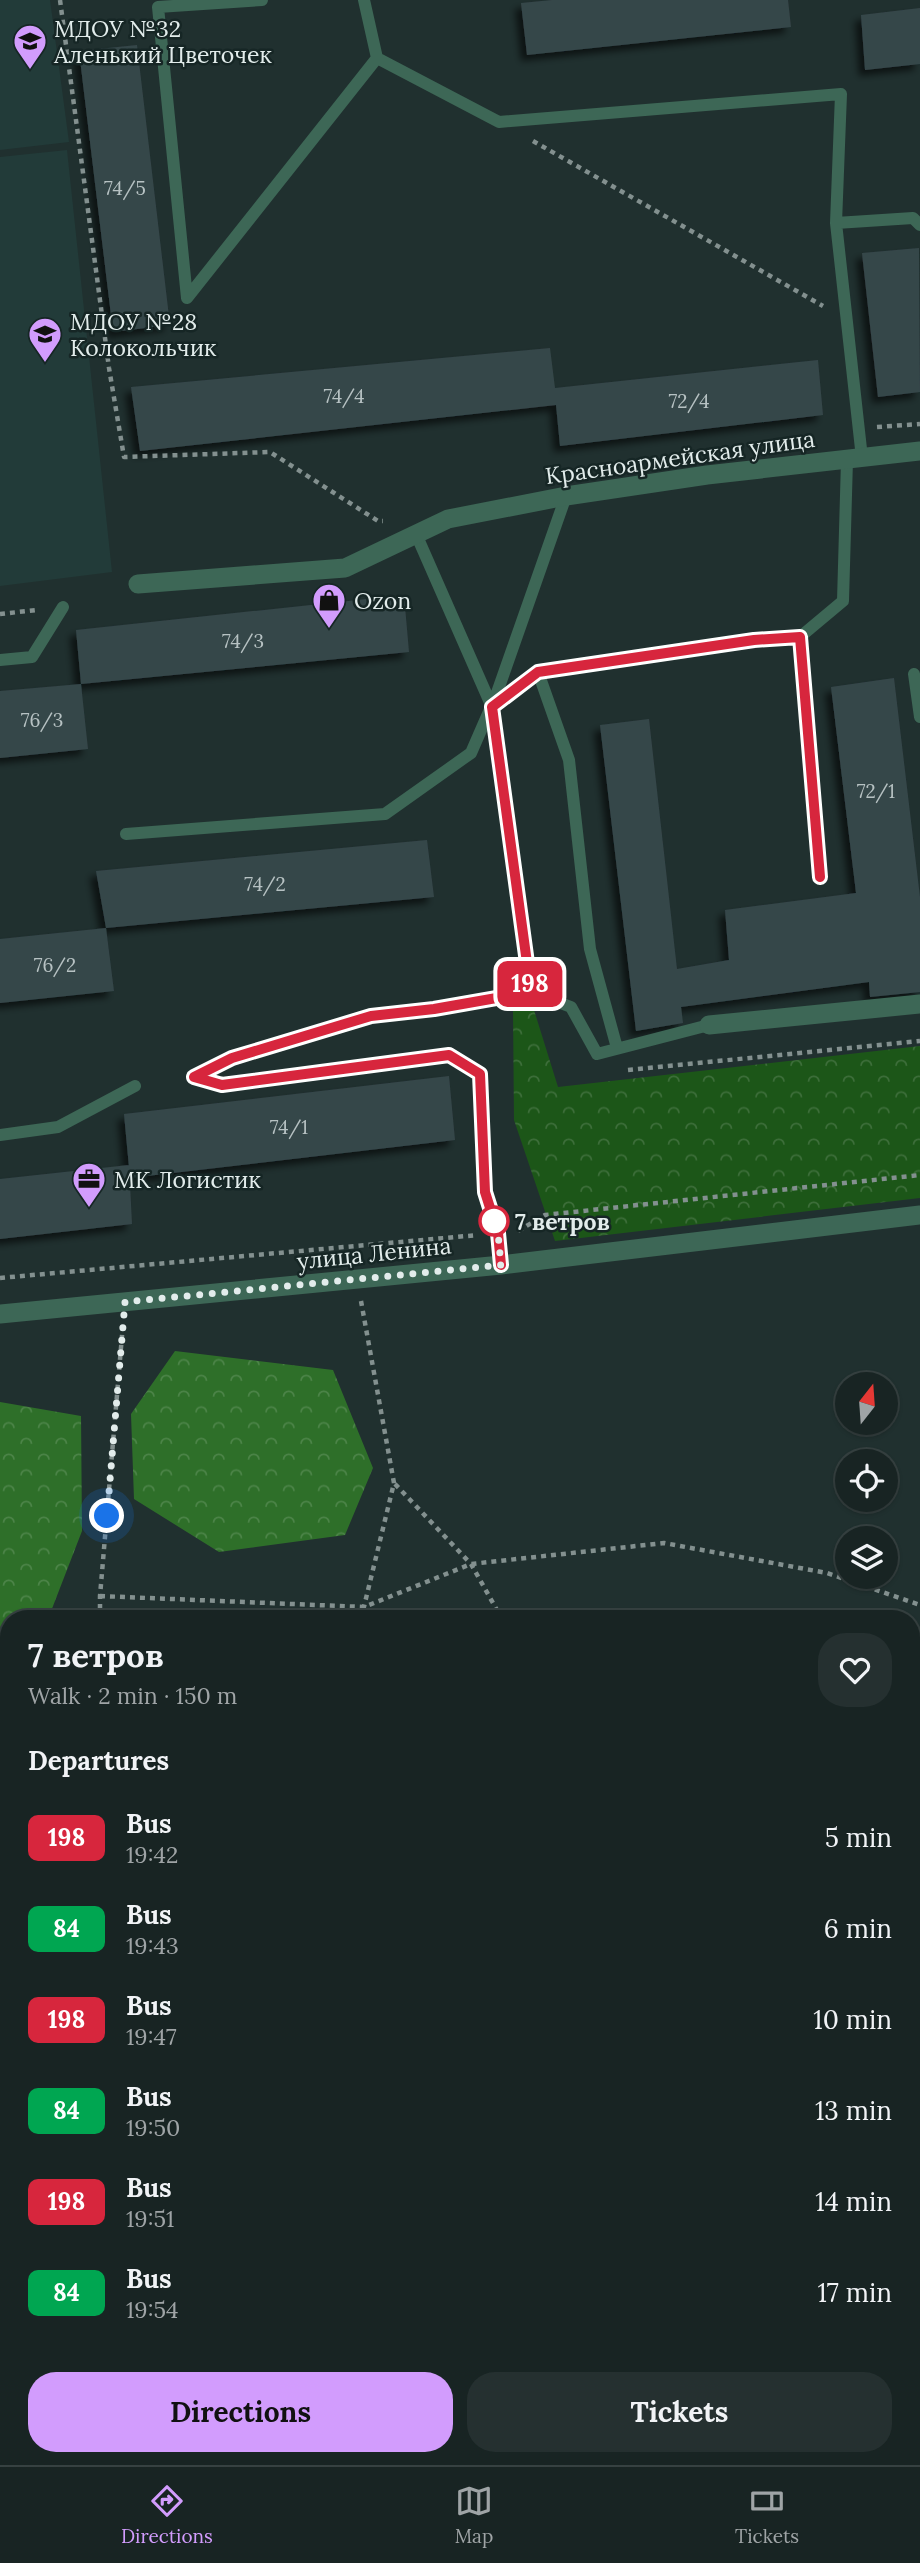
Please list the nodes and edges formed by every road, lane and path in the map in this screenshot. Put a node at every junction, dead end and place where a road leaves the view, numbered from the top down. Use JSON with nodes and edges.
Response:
{"nodes":[{"id":1,"x":60,"y":0,"type":"edge"},
{"id":2,"x":262,"y":0,"type":"edge"},
{"id":3,"x":364,"y":0,"type":"edge"},
{"id":4,"x":377,"y":58,"type":"junction"},
{"id":5,"x":499,"y":122,"type":"junction"},
{"id":6,"x":836,"y":223,"type":"junction"},
{"id":7,"x":920,"y":225,"type":"edge"},
{"id":8,"x":845,"y":318,"type":"junction"},
{"id":9,"x":920,"y":424,"type":"edge"},
{"id":10,"x":858,"y":428,"type":"junction"},
{"id":11,"x":920,"y":451,"type":"edge"},
{"id":12,"x":854,"y":459,"type":"junction"},
{"id":13,"x":566,"y":496,"type":"junction"},
{"id":14,"x":390,"y":520,"type":"dead end"},
{"id":15,"x":416,"y":534,"type":"junction"},
{"id":16,"x":138,"y":584,"type":"dead end"},
{"id":17,"x":63,"y":607,"type":"joint"},
{"id":18,"x":0,"y":614,"type":"edge"},
{"id":19,"x":800,"y":637,"type":"junction"},
{"id":20,"x":0,"y":660,"type":"edge"},
{"id":21,"x":538,"y":672,"type":"junction"},
{"id":22,"x":914,"y":674,"type":"dead end"},
{"id":23,"x":492,"y":707,"type":"junction"},
{"id":24,"x":920,"y":717,"type":"edge"},
{"id":25,"x":126,"y":834,"type":"dead end"},
{"id":26,"x":820,"y":877,"type":"dead end"},
{"id":27,"x":531,"y":992,"type":"junction"},
{"id":28,"x":920,"y":1004,"type":"edge"},
{"id":29,"x":709,"y":1025,"type":"joint"},
{"id":30,"x":920,"y":1041,"type":"edge"},
{"id":31,"x":617,"y":1048,"type":"junction"},
{"id":32,"x":626,"y":1070,"type":"dead end"},
{"id":33,"x":135,"y":1086,"type":"dead end"},
{"id":34,"x":0,"y":1135,"type":"edge"},
{"id":35,"x":920,"y":1175,"type":"edge"},
{"id":36,"x":920,"y":1215,"type":"edge"},
{"id":37,"x":498,"y":1233,"type":"junction"},
{"id":38,"x":501,"y":1265,"type":"junction"},
{"id":39,"x":0,"y":1278,"type":"edge"},
{"id":40,"x":357,"y":1279,"type":"junction"},
{"id":41,"x":125,"y":1302,"type":"junction"},
{"id":42,"x":0,"y":1314,"type":"edge"},
{"id":43,"x":394,"y":1483,"type":"junction"},
{"id":44,"x":471,"y":1564,"type":"junction"},
{"id":45,"x":100,"y":1596,"type":"junction"},
{"id":46,"x":920,"y":1605,"type":"edge"},
{"id":47,"x":364,"y":1607,"type":"junction"},
{"id":48,"x":100,"y":1610,"type":"edge"},
{"id":49,"x":363,"y":1610,"type":"edge"},
{"id":50,"x":497,"y":1610,"type":"edge"}],
"edges":[{"from":1,"to":14,"type":"path"},
{"from":2,"to":4,"type":"lane"},
{"from":3,"to":4,"type":"lane"},
{"from":4,"to":5,"type":"lane"},
{"from":5,"to":6,"type":"lane"},
{"from":5,"to":8,"type":"path"},
{"from":6,"to":7,"type":"lane"},
{"from":6,"to":8,"type":"lane"},
{"from":8,"to":10,"type":"lane"},
{"from":9,"to":10,"type":"path"},
{"from":10,"to":12,"type":"lane"},
{"from":11,"to":12,"type":"street","name":"Красноармейская улица"},
{"from":12,"to":13,"type":"street","name":"Красноармейская улица"},
{"from":12,"to":19,"type":"lane"},
{"from":13,"to":15,"type":"street","name":"Красноармейская улица"},
{"from":13,"to":23,"type":"lane"},
{"from":15,"to":16,"type":"street","name":"Красноармейская улица"},
{"from":15,"to":23,"type":"lane"},
{"from":17,"to":18,"type":"path"},
{"from":17,"to":20,"type":"lane"},
{"from":19,"to":21,"type":"lane"},
{"from":19,"to":26,"type":"lane"},
{"from":21,"to":23,"type":"lane"},
{"from":21,"to":31,"type":"lane"},
{"from":22,"to":24,"type":"lane"},
{"from":23,"to":25,"type":"lane"},
{"from":23,"to":27,"type":"lane"},
{"from":27,"to":31,"type":"lane"},
{"from":27,"to":37,"type":"lane"},
{"from":28,"to":29,"type":"street"},
{"from":29,"to":31,"type":"lane"},
{"from":30,"to":32,"type":"path"},
{"from":33,"to":34,"type":"lane"},
{"from":35,"to":37,"type":"path"},
{"from":36,"to":38,"type":"street","name":"улица Ленина"},
{"from":37,"to":38,"type":"lane"},
{"from":37,"to":39,"type":"path"},
{"from":38,"to":40,"type":"street","name":"улица Ленина"},
{"from":40,"to":41,"type":"street","name":"улица Ленина"},
{"from":40,"to":43,"type":"path"},
{"from":41,"to":42,"type":"street","name":"улица Ленина"},
{"from":41,"to":45,"type":"path"},
{"from":43,"to":44,"type":"path"},
{"from":43,"to":47,"type":"path"},
{"from":44,"to":46,"type":"path"},
{"from":44,"to":47,"type":"path"},
{"from":44,"to":50,"type":"path"},
{"from":45,"to":47,"type":"path"},
{"from":45,"to":48,"type":"path"},
{"from":47,"to":49,"type":"path"}]}
